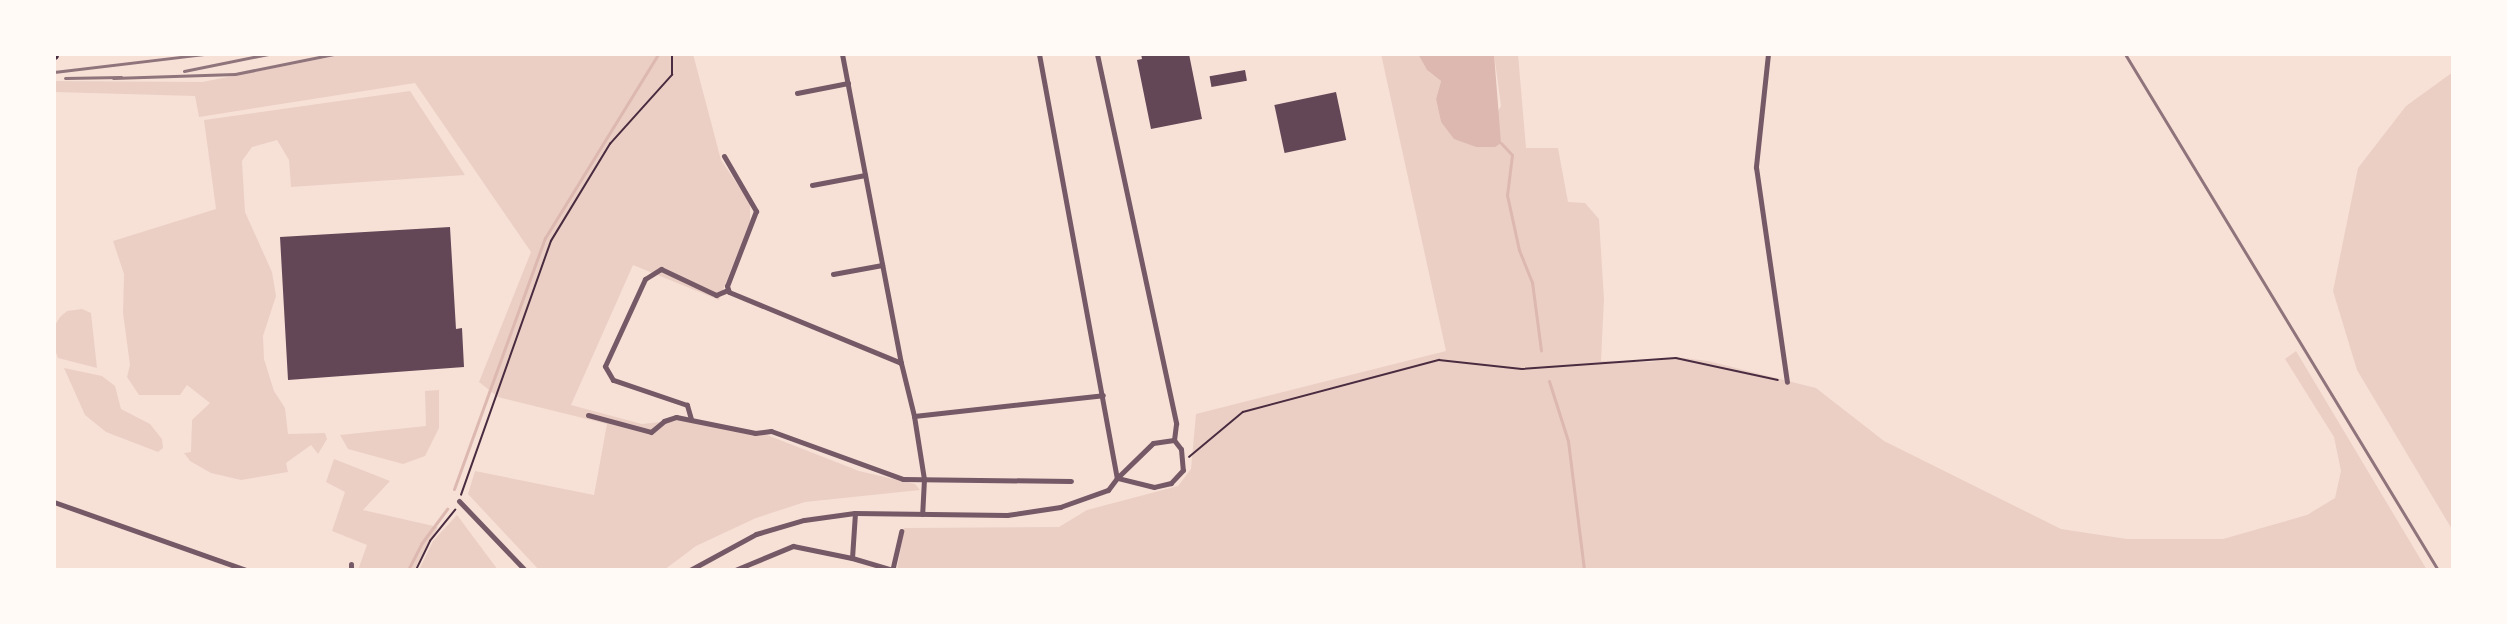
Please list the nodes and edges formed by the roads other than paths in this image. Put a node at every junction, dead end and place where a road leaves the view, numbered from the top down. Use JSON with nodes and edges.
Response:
{"nodes":[{"id":1,"x":842,"y":54,"type":"edge"},
{"id":2,"x":1039,"y":54,"type":"edge"},
{"id":3,"x":1097,"y":54,"type":"edge"},
{"id":4,"x":1768,"y":54,"type":"edge"},
{"id":5,"x":848,"y":83,"type":"junction"},
{"id":6,"x":796,"y":93,"type":"dead end"},
{"id":7,"x":724,"y":156,"type":"dead end"},
{"id":8,"x":865,"y":175,"type":"junction"},
{"id":9,"x":812,"y":185,"type":"dead end"},
{"id":10,"x":882,"y":265,"type":"junction"},
{"id":11,"x":833,"y":274,"type":"dead end"},
{"id":12,"x":728,"y":290,"type":"junction"},
{"id":13,"x":901,"y":363,"type":"junction"},
{"id":14,"x":1787,"y":382,"type":"road end"},
{"id":15,"x":1103,"y":395,"type":"junction"},
{"id":16,"x":588,"y":415,"type":"dead end"},
{"id":17,"x":914,"y":416,"type":"junction"},
{"id":18,"x":691,"y":419,"type":"junction"},
{"id":19,"x":1174,"y":440,"type":"junction"},
{"id":20,"x":1117,"y":478,"type":"junction"},
{"id":21,"x":924,"y":479,"type":"junction"},
{"id":22,"x":1071,"y":481,"type":"dead end"},
{"id":23,"x":459,"y":501,"type":"road end"},
{"id":24,"x":54,"y":502,"type":"edge"},
{"id":25,"x":855,"y":513,"type":"junction"},
{"id":26,"x":922,"y":514,"type":"junction"},
{"id":27,"x":901,"y":531,"type":"dead end"},
{"id":28,"x":852,"y":558,"type":"junction"},
{"id":29,"x":893,"y":569,"type":"edge"},
{"id":30,"x":246,"y":570,"type":"edge"},
{"id":31,"x":525,"y":570,"type":"edge"},
{"id":32,"x":690,"y":570,"type":"edge"},
{"id":33,"x":735,"y":570,"type":"edge"}],
"edges":[{"from":1,"to":5,"type":"street"},
{"from":2,"to":15,"type":"street"},
{"from":3,"to":19,"type":"street"},
{"from":4,"to":14,"type":"street"},
{"from":5,"to":6,"type":"street"},
{"from":5,"to":8,"type":"street"},
{"from":7,"to":12,"type":"street"},
{"from":8,"to":9,"type":"street"},
{"from":8,"to":10,"type":"street"},
{"from":10,"to":11,"type":"street"},
{"from":10,"to":13,"type":"street"},
{"from":12,"to":13,"type":"street"},
{"from":12,"to":18,"type":"street"},
{"from":13,"to":17,"type":"street"},
{"from":15,"to":17,"type":"street"},
{"from":15,"to":20,"type":"street"},
{"from":16,"to":18,"type":"street"},
{"from":17,"to":21,"type":"street"},
{"from":18,"to":21,"type":"street"},
{"from":19,"to":20,"type":"street"},
{"from":19,"to":20,"type":"street"},
{"from":20,"to":26,"type":"street"},
{"from":21,"to":22,"type":"street"},
{"from":21,"to":26,"type":"street"},
{"from":23,"to":31,"type":"street"},
{"from":24,"to":30,"type":"street"},
{"from":25,"to":26,"type":"street"},
{"from":25,"to":28,"type":"street"},
{"from":25,"to":32,"type":"street"},
{"from":27,"to":29,"type":"street"},
{"from":28,"to":29,"type":"street"},
{"from":28,"to":33,"type":"street"}]}
